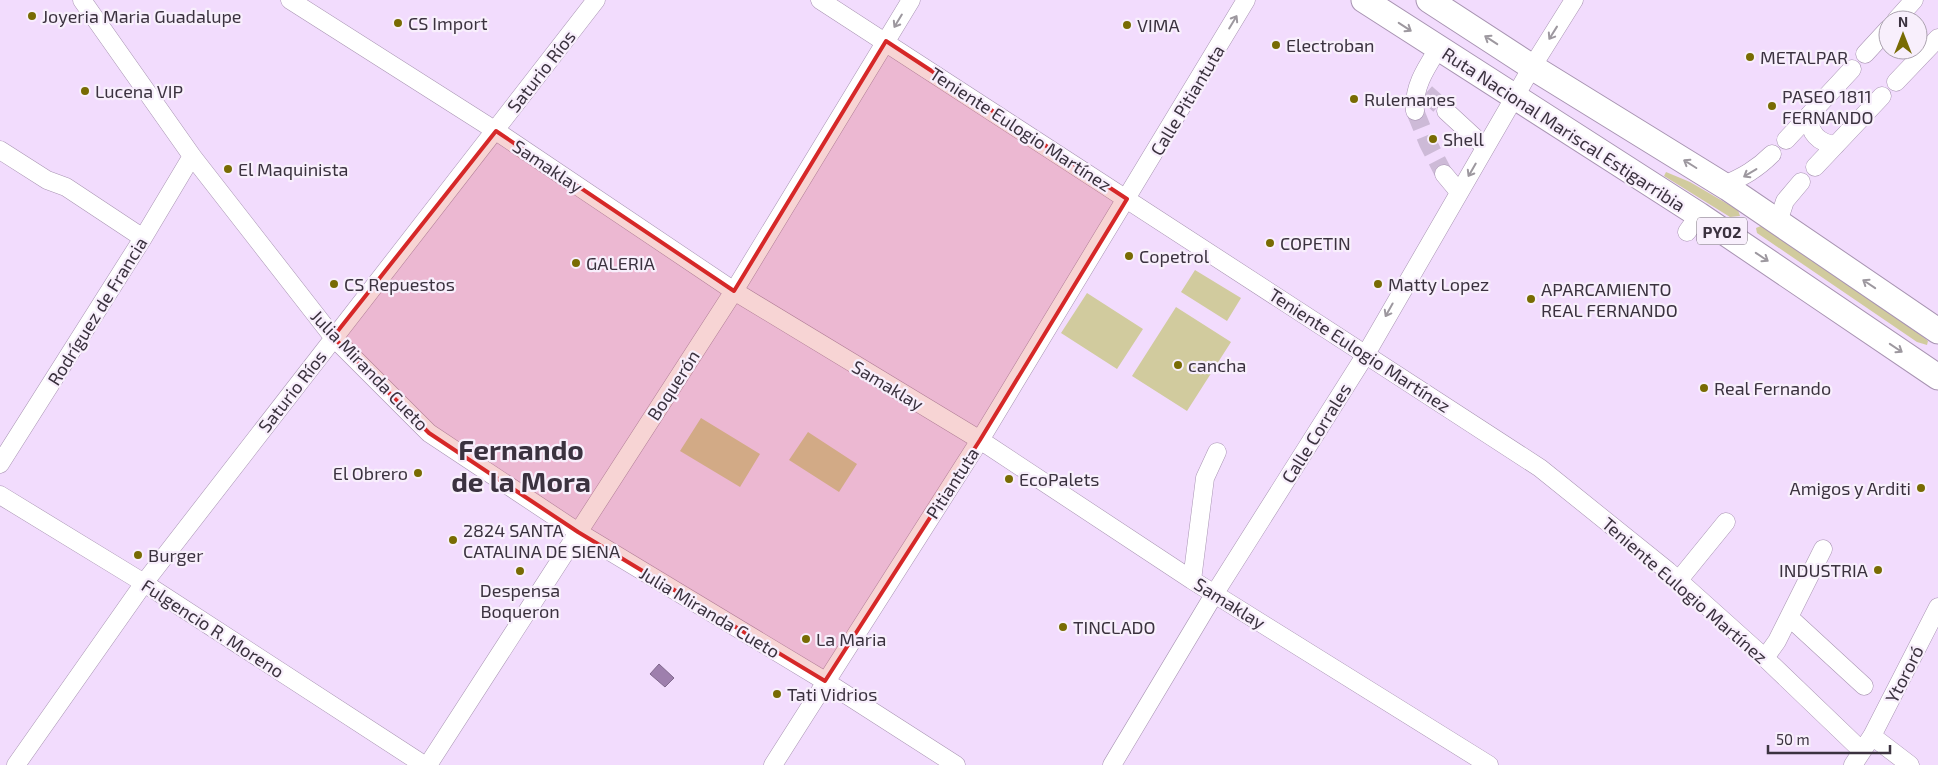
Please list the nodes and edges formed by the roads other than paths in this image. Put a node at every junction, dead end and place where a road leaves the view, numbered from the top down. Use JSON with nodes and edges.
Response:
{"nodes":[{"id":1,"x":82,"y":0,"type":"edge"},
{"id":2,"x":290,"y":0,"type":"edge"},
{"id":3,"x":596,"y":0,"type":"edge"},
{"id":4,"x":820,"y":0,"type":"edge"},
{"id":5,"x":911,"y":0,"type":"edge"},
{"id":6,"x":1246,"y":0,"type":"edge"},
{"id":7,"x":1364,"y":0,"type":"edge"},
{"id":8,"x":1430,"y":0,"type":"edge"},
{"id":9,"x":1574,"y":0,"type":"edge"},
{"id":10,"x":1914,"y":0,"type":"edge"},
{"id":11,"x":1905,"y":10,"type":"edge"},
{"id":12,"x":1938,"y":38,"type":"edge"},
{"id":13,"x":1878,"y":40,"type":"edge"},
{"id":14,"x":886,"y":41,"type":"junction"},
{"id":15,"x":1438,"y":49,"type":"junction"},
{"id":16,"x":1865,"y":54,"type":"dead end"},
{"id":17,"x":1532,"y":67,"type":"junction"},
{"id":18,"x":1852,"y":69,"type":"dead end"},
{"id":19,"x":1896,"y":82,"type":"dead end"},
{"id":20,"x":1882,"y":96,"type":"dead end"},
{"id":21,"x":1514,"y":98,"type":"junction"},
{"id":22,"x":1415,"y":111,"type":"tunnel mouth"},
{"id":23,"x":1446,"y":111,"type":"tunnel mouth"},
{"id":24,"x":1809,"y":115,"type":"junction"},
{"id":25,"x":496,"y":131,"type":"junction"},
{"id":26,"x":1786,"y":140,"type":"dead end"},
{"id":27,"x":1836,"y":145,"type":"junction"},
{"id":28,"x":1485,"y":147,"type":"junction"},
{"id":29,"x":0,"y":150,"type":"edge"},
{"id":30,"x":1772,"y":154,"type":"dead end"},
{"id":31,"x":192,"y":156,"type":"junction"},
{"id":32,"x":1815,"y":167,"type":"dead end"},
{"id":33,"x":1444,"y":174,"type":"tunnel mouth"},
{"id":34,"x":1801,"y":182,"type":"dead end"},
{"id":35,"x":1724,"y":185,"type":"junction"},
{"id":36,"x":1459,"y":192,"type":"junction"},
{"id":37,"x":1128,"y":199,"type":"junction"},
{"id":38,"x":1778,"y":222,"type":"junction"},
{"id":39,"x":143,"y":238,"type":"junction"},
{"id":40,"x":734,"y":291,"type":"junction"},
{"id":41,"x":1938,"y":331,"type":"edge"},
{"id":42,"x":333,"y":337,"type":"junction"},
{"id":43,"x":1366,"y":354,"type":"junction"},
{"id":44,"x":1938,"y":377,"type":"edge"},
{"id":45,"x":980,"y":440,"type":"junction"},
{"id":46,"x":1217,"y":452,"type":"dead end"},
{"id":47,"x":0,"y":464,"type":"edge"},
{"id":48,"x":0,"y":495,"type":"edge"},
{"id":49,"x":1726,"y":522,"type":"dead end"},
{"id":50,"x":578,"y":532,"type":"junction"},
{"id":51,"x":1823,"y":549,"type":"dead end"},
{"id":52,"x":1192,"y":580,"type":"junction"},
{"id":53,"x":1678,"y":581,"type":"junction"},
{"id":54,"x":144,"y":583,"type":"junction"},
{"id":55,"x":1215,"y":593,"type":"junction"},
{"id":56,"x":1938,"y":607,"type":"edge"},
{"id":57,"x":1789,"y":618,"type":"junction"},
{"id":58,"x":1765,"y":658,"type":"junction"},
{"id":59,"x":825,"y":681,"type":"junction"},
{"id":60,"x":1864,"y":686,"type":"dead end"},
{"id":61,"x":1872,"y":736,"type":"junction"},
{"id":62,"x":1858,"y":758,"type":"edge"},
{"id":63,"x":16,"y":765,"type":"edge"},
{"id":64,"x":424,"y":765,"type":"edge"},
{"id":65,"x":428,"y":765,"type":"edge"},
{"id":66,"x":773,"y":765,"type":"edge"},
{"id":67,"x":956,"y":765,"type":"edge"},
{"id":68,"x":1112,"y":765,"type":"edge"},
{"id":69,"x":1489,"y":765,"type":"edge"},
{"id":70,"x":1910,"y":765,"type":"edge"}],
"edges":[{"from":1,"to":31,"type":"street","name":"Julia Miranda Cueto"},
{"from":2,"to":25,"type":"street","name":"Samaklay"},
{"from":3,"to":25,"type":"street","name":"Saturio Ríos"},
{"from":4,"to":14,"type":"street","name":"Teniente Eulogio Martínez"},
{"from":5,"to":14,"type":"street","name":"Boquerón","one_way":true},
{"from":37,"to":6,"type":"street","name":"Calle Pitiantuta","one_way":true},
{"from":7,"to":15,"type":"highway","name":"Ruta Nacional Mariscal Estigarribia","number":"PY02","one_way":true},
{"from":17,"to":8,"type":"highway","name":"Ruta Nacional Mariscal Estigarribia","number":"PY02","one_way":true},
{"from":9,"to":17,"type":"street","name":"Calle Corrales","one_way":true},
{"from":10,"to":11,"type":"street"},
{"from":12,"to":19,"type":"street"},
{"from":13,"to":16,"type":"street"},
{"from":14,"to":37,"type":"street","name":"Teniente Eulogio Martínez"},
{"from":14,"to":40,"type":"street","name":"Boquerón"},
{"from":15,"to":21,"type":"highway","name":"Ruta Nacional Mariscal Estigarribia","number":"PY02"},
{"from":15,"to":22,"type":"street"},
{"from":17,"to":21,"type":"street","name":"Calle Corrales"},
{"from":35,"to":17,"type":"highway","name":"Ruta Nacional Mariscal Estigarribia","number":"PY02","one_way":true},
{"from":18,"to":24,"type":"street"},
{"from":20,"to":27,"type":"street"},
{"from":21,"to":28,"type":"street","name":"Calle Corrales"},
{"from":21,"to":44,"type":"highway","name":"Ruta Nacional Mariscal Estigarribia","number":"PY02","one_way":true},
{"from":23,"to":28,"type":"street"},
{"from":24,"to":26,"type":"street"},
{"from":24,"to":27,"type":"street"},
{"from":25,"to":40,"type":"street","name":"Samaklay"},
{"from":25,"to":42,"type":"street","name":"Saturio Ríos"},
{"from":27,"to":32,"type":"street"},
{"from":28,"to":36,"type":"street","name":"Calle Corrales","one_way":true},
{"from":29,"to":39,"type":"street"},
{"from":30,"to":35,"type":"street","one_way":true},
{"from":31,"to":39,"type":"street","name":"Rodríguez de Francia"},
{"from":31,"to":42,"type":"street","name":"Julia Miranda Cueto"},
{"from":33,"to":36,"type":"street"},
{"from":34,"to":38,"type":"street"},
{"from":35,"to":38,"type":"highway","name":"Ruta Nacional Mariscal Estigarribia","number":"PY02"},
{"from":36,"to":43,"type":"street","name":"Calle Corrales","one_way":true},
{"from":37,"to":43,"type":"street","name":"Teniente Eulogio Martínez"},
{"from":37,"to":45,"type":"street","name":"Pitiantuta"},
{"from":41,"to":38,"type":"highway","name":"Ruta Nacional Mariscal Estigarribia","number":"PY02","one_way":true},
{"from":39,"to":47,"type":"street","name":"Rodríguez de Francia"},
{"from":40,"to":45,"type":"street","name":"Samaklay"},
{"from":40,"to":50,"type":"street","name":"Boquerón"},
{"from":42,"to":50,"type":"street","name":"Julia Miranda Cueto"},
{"from":42,"to":54,"type":"street","name":"Saturio Ríos"},
{"from":43,"to":53,"type":"street","name":"Teniente Eulogio Martínez"},
{"from":43,"to":55,"type":"street","name":"Calle Corrales"},
{"from":45,"to":52,"type":"street","name":"Samaklay"},
{"from":45,"to":59,"type":"street","name":"Pitiantuta"},
{"from":46,"to":52,"type":"street"},
{"from":48,"to":54,"type":"street","name":"Fulgencio R. Moreno"},
{"from":49,"to":53,"type":"street"},
{"from":50,"to":59,"type":"street","name":"Julia Miranda Cueto"},
{"from":50,"to":65,"type":"street","name":"Boquerón"},
{"from":51,"to":57,"type":"street"},
{"from":52,"to":55,"type":"street","name":"Samaklay"},
{"from":53,"to":58,"type":"street","name":"Teniente Eulogio Martínez"},
{"from":54,"to":63,"type":"street","name":"Saturio Ríos"},
{"from":54,"to":64,"type":"street","name":"Fulgencio R. Moreno"},
{"from":55,"to":68,"type":"street","name":"Calle Corrales"},
{"from":55,"to":69,"type":"street","name":"Samaklay"},
{"from":56,"to":61,"type":"street","name":"Ytororó"},
{"from":57,"to":58,"type":"street"},
{"from":57,"to":60,"type":"street"},
{"from":58,"to":62,"type":"street","name":"Teniente Eulogio Martínez"},
{"from":59,"to":66,"type":"street","name":"Pitiantuta"},
{"from":59,"to":67,"type":"street","name":"Julia Miranda Cueto"},
{"from":61,"to":62,"type":"street","name":"Ytororó"},
{"from":61,"to":70,"type":"street"}]}
